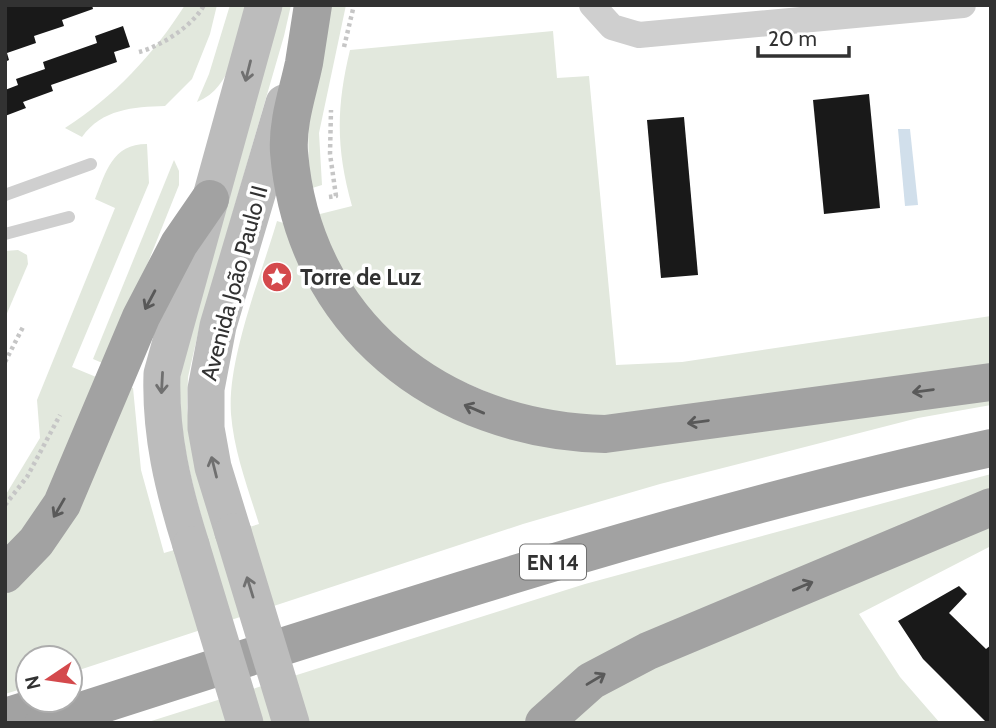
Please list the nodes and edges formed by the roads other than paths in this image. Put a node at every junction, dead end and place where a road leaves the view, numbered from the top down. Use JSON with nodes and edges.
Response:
{"nodes":[{"id":1,"x":264,"y":5,"type":"edge"},
{"id":2,"x":312,"y":5,"type":"edge"},
{"id":3,"x":592,"y":5,"type":"edge"},
{"id":4,"x":962,"y":5,"type":"edge"},
{"id":5,"x":91,"y":164,"type":"dead end"},
{"id":6,"x":5,"y":195,"type":"edge"},
{"id":7,"x":210,"y":199,"type":"junction"},
{"id":8,"x":69,"y":217,"type":"dead end"},
{"id":9,"x":5,"y":234,"type":"edge"},
{"id":10,"x":991,"y":382,"type":"edge"},
{"id":11,"x":991,"y":432,"type":"edge"},
{"id":12,"x":991,"y":448,"type":"edge"},
{"id":13,"x":991,"y":507,"type":"edge"},
{"id":14,"x":5,"y":574,"type":"edge"},
{"id":15,"x":84,"y":693,"type":"edge"},
{"id":16,"x":44,"y":723,"type":"edge"},
{"id":17,"x":245,"y":723,"type":"edge"},
{"id":18,"x":291,"y":723,"type":"edge"},
{"id":19,"x":544,"y":723,"type":"edge"}],
"edges":[{"from":1,"to":7,"type":"main road","name":"Avenida João Paulo II","one_way":true},
{"from":10,"to":2,"type":"highway","one_way":true},
{"from":18,"to":2,"type":"main road","name":"Avenida João Paulo II","one_way":true,"bridge":true},
{"from":3,"to":4,"type":"street"},
{"from":5,"to":6,"type":"lane"},
{"from":7,"to":14,"type":"highway","one_way":true},
{"from":7,"to":17,"type":"main road","name":"Avenida João Paulo II","one_way":true,"bridge":true},
{"from":8,"to":9,"type":"lane"},
{"from":11,"to":15,"type":"highway","number":"EN 14"},
{"from":12,"to":16,"type":"highway","number":"EN 14"},
{"from":19,"to":13,"type":"highway","one_way":true}]}
